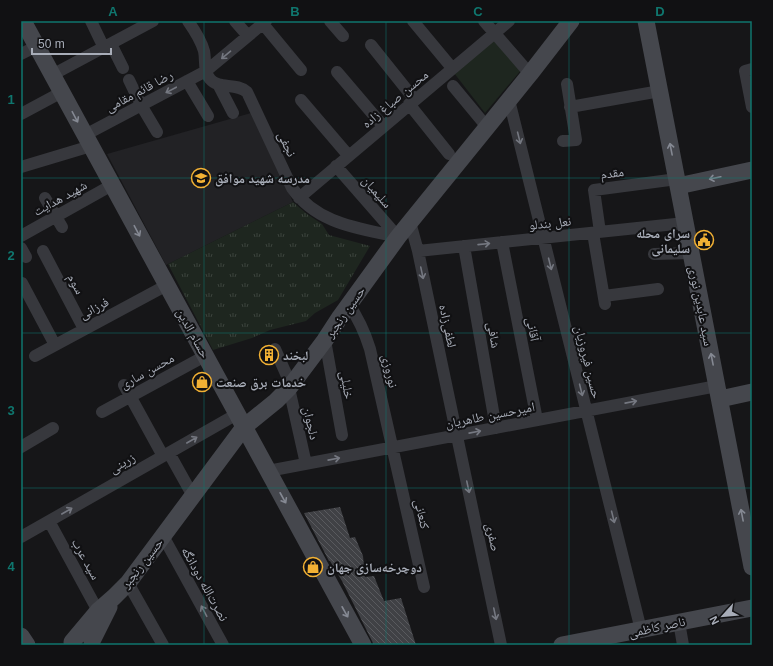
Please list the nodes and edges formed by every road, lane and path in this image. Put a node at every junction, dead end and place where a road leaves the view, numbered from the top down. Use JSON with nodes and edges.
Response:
{"nodes":[{"id":1,"x":23,"y":21,"type":"edge"},
{"id":2,"x":91,"y":21,"type":"edge"},
{"id":3,"x":188,"y":21,"type":"edge"},
{"id":4,"x":234,"y":21,"type":"edge"},
{"id":5,"x":330,"y":21,"type":"edge"},
{"id":6,"x":413,"y":21,"type":"edge"},
{"id":7,"x":484,"y":21,"type":"edge"},
{"id":8,"x":509,"y":21,"type":"edge"},
{"id":9,"x":571,"y":21,"type":"edge"},
{"id":10,"x":646,"y":21,"type":"edge"},
{"id":11,"x":149,"y":22,"type":"edge"},
{"id":12,"x":265,"y":22,"type":"edge"},
{"id":13,"x":494,"y":33,"type":"junction"},
{"id":14,"x":248,"y":36,"type":"junction"},
{"id":15,"x":343,"y":36,"type":"dead end"},
{"id":16,"x":371,"y":45,"type":"dead end"},
{"id":17,"x":37,"y":46,"type":"junction"},
{"id":18,"x":108,"y":46,"type":"junction"},
{"id":19,"x":21,"y":54,"type":"edge"},
{"id":20,"x":123,"y":68,"type":"dead end"},
{"id":21,"x":452,"y":68,"type":"junction"},
{"id":22,"x":752,"y":69,"type":"edge"},
{"id":23,"x":301,"y":70,"type":"dead end"},
{"id":24,"x":206,"y":71,"type":"junction"},
{"id":25,"x":337,"y":72,"type":"dead end"},
{"id":26,"x":530,"y":74,"type":"junction"},
{"id":27,"x":52,"y":75,"type":"junction"},
{"id":28,"x":129,"y":80,"type":"dead end"},
{"id":29,"x":187,"y":81,"type":"junction"},
{"id":30,"x":218,"y":84,"type":"junction"},
{"id":31,"x":567,"y":84,"type":"dead end"},
{"id":32,"x":453,"y":86,"type":"dead end"},
{"id":33,"x":660,"y":91,"type":"junction"},
{"id":34,"x":62,"y":92,"type":"junction"},
{"id":35,"x":301,"y":100,"type":"dead end"},
{"id":36,"x":509,"y":100,"type":"junction"},
{"id":37,"x":412,"y":102,"type":"junction"},
{"id":38,"x":141,"y":105,"type":"junction"},
{"id":39,"x":570,"y":107,"type":"junction"},
{"id":40,"x":752,"y":107,"type":"edge"},
{"id":41,"x":233,"y":113,"type":"dead end"},
{"id":42,"x":21,"y":114,"type":"edge"},
{"id":43,"x":208,"y":116,"type":"dead end"},
{"id":44,"x":383,"y":126,"type":"junction"},
{"id":45,"x":487,"y":127,"type":"junction"},
{"id":46,"x":157,"y":132,"type":"dead end"},
{"id":47,"x":88,"y":140,"type":"junction"},
{"id":48,"x":564,"y":142,"type":"dead end"},
{"id":49,"x":449,"y":154,"type":"dead end"},
{"id":50,"x":348,"y":156,"type":"junction"},
{"id":51,"x":336,"y":166,"type":"junction"},
{"id":52,"x":21,"y":167,"type":"edge"},
{"id":53,"x":752,"y":170,"type":"edge"},
{"id":54,"x":677,"y":182,"type":"junction"},
{"id":55,"x":112,"y":184,"type":"junction"},
{"id":56,"x":45,"y":198,"type":"dead end"},
{"id":57,"x":298,"y":198,"type":"junction"},
{"id":58,"x":55,"y":216,"type":"junction"},
{"id":59,"x":410,"y":222,"type":"junction"},
{"id":60,"x":685,"y":223,"type":"junction"},
{"id":61,"x":62,"y":227,"type":"dead end"},
{"id":62,"x":596,"y":232,"type":"junction"},
{"id":63,"x":21,"y":236,"type":"edge"},
{"id":64,"x":398,"y":237,"type":"junction"},
{"id":65,"x":543,"y":238,"type":"junction"},
{"id":66,"x":502,"y":242,"type":"junction"},
{"id":67,"x":464,"y":246,"type":"junction"},
{"id":68,"x":43,"y":251,"type":"dead end"},
{"id":69,"x":418,"y":251,"type":"junction"},
{"id":70,"x":691,"y":253,"type":"junction"},
{"id":71,"x":654,"y":254,"type":"dead end"},
{"id":72,"x":22,"y":283,"type":"edge"},
{"id":73,"x":167,"y":286,"type":"junction"},
{"id":74,"x":658,"y":289,"type":"dead end"},
{"id":75,"x":349,"y":305,"type":"junction"},
{"id":76,"x":84,"y":329,"type":"junction"},
{"id":77,"x":325,"y":340,"type":"junction"},
{"id":78,"x":55,"y":345,"type":"junction"},
{"id":79,"x":275,"y":349,"type":"dead end"},
{"id":80,"x":34,"y":356,"type":"dead end"},
{"id":81,"x":205,"y":356,"type":"junction"},
{"id":82,"x":124,"y":385,"type":"dead end"},
{"id":83,"x":290,"y":387,"type":"junction"},
{"id":84,"x":752,"y":392,"type":"edge"},
{"id":85,"x":718,"y":393,"type":"junction"},
{"id":86,"x":131,"y":396,"type":"junction"},
{"id":87,"x":586,"y":411,"type":"junction"},
{"id":88,"x":102,"y":412,"type":"dead end"},
{"id":89,"x":241,"y":420,"type":"junction"},
{"id":90,"x":537,"y":420,"type":"junction"},
{"id":91,"x":53,"y":428,"type":"dead end"},
{"id":92,"x":496,"y":428,"type":"junction"},
{"id":93,"x":342,"y":435,"type":"dead end"},
{"id":94,"x":457,"y":435,"type":"junction"},
{"id":95,"x":21,"y":447,"type":"edge"},
{"id":96,"x":393,"y":448,"type":"junction"},
{"id":97,"x":166,"y":454,"type":"junction"},
{"id":98,"x":306,"y":464,"type":"junction"},
{"id":99,"x":268,"y":471,"type":"junction"},
{"id":100,"x":192,"y":496,"type":"junction"},
{"id":101,"x":48,"y":521,"type":"junction"},
{"id":102,"x":163,"y":536,"type":"junction"},
{"id":103,"x":21,"y":537,"type":"edge"},
{"id":104,"x":752,"y":567,"type":"edge"},
{"id":105,"x":128,"y":583,"type":"junction"},
{"id":106,"x":424,"y":587,"type":"dead end"},
{"id":107,"x":114,"y":598,"type":"junction"},
{"id":108,"x":752,"y":608,"type":"edge"},
{"id":109,"x":98,"y":611,"type":"junction"},
{"id":110,"x":679,"y":622,"type":"junction"},
{"id":111,"x":640,"y":630,"type":"junction"},
{"id":112,"x":21,"y":636,"type":"edge"},
{"id":113,"x":622,"y":640,"type":"edge"},
{"id":114,"x":70,"y":643,"type":"edge"},
{"id":115,"x":93,"y":643,"type":"edge"},
{"id":116,"x":28,"y":645,"type":"edge"},
{"id":117,"x":162,"y":645,"type":"edge"},
{"id":118,"x":223,"y":645,"type":"edge"},
{"id":119,"x":363,"y":645,"type":"edge"},
{"id":120,"x":501,"y":645,"type":"edge"},
{"id":121,"x":563,"y":645,"type":"edge"},
{"id":122,"x":683,"y":645,"type":"edge"}],
"edges":[{"from":1,"to":17,"type":"main road","name":"حسام الدین"},
{"from":2,"to":18,"type":"street"},
{"from":3,"to":24,"type":"street"},
{"from":4,"to":14,"type":"street"},
{"from":5,"to":15,"type":"street"},
{"from":6,"to":21,"type":"street"},
{"from":7,"to":13,"type":"street"},
{"from":8,"to":13,"type":"street","name":"محسن صباغ زاده"},
{"from":9,"to":26,"type":"main road","name":"حسین رنجبر"},
{"from":10,"to":33,"type":"main road","name":"سید عابدین نوری"},
{"from":11,"to":18,"type":"street"},
{"from":12,"to":14,"type":"street","name":"رضا قائم مقامی"},
{"from":12,"to":23,"type":"street"},
{"from":13,"to":21,"type":"street","name":"محسن صباغ زاده"},
{"from":13,"to":26,"type":"street"},
{"from":14,"to":24,"type":"street","name":"رضا قائم مقامی","one_way":true},
{"from":16,"to":37,"type":"street"},
{"from":17,"to":19,"type":"street"},
{"from":17,"to":27,"type":"main road","name":"حسام الدین"},
{"from":18,"to":20,"type":"street"},
{"from":18,"to":27,"type":"street"},
{"from":21,"to":37,"type":"street","name":"محسن صباغ زاده"},
{"from":22,"to":40,"type":"street"},
{"from":24,"to":29,"type":"street","name":"رضا قائم مقامی"},
{"from":24,"to":30,"type":"street"},
{"from":25,"to":44,"type":"street"},
{"from":26,"to":36,"type":"main road","name":"حسین رنجبر"},
{"from":27,"to":34,"type":"main road","name":"حسام الدین"},
{"from":28,"to":38,"type":"street"},
{"from":29,"to":38,"type":"street","name":"رضا قائم مقامی","one_way":true},
{"from":29,"to":43,"type":"street"},
{"from":30,"to":41,"type":"street"},
{"from":30,"to":57,"type":"street","name":"نجفی"},
{"from":31,"to":39,"type":"street"},
{"from":32,"to":45,"type":"street"},
{"from":33,"to":39,"type":"street"},
{"from":54,"to":33,"type":"main road","name":"سید عابدین نوری","one_way":true},
{"from":34,"to":42,"type":"street"},
{"from":34,"to":47,"type":"main road","name":"حسام الدین","one_way":true},
{"from":35,"to":50,"type":"street"},
{"from":36,"to":45,"type":"main road","name":"حسین رنجبر"},
{"from":36,"to":65,"type":"street","name":"حسین فیروزیان","one_way":true},
{"from":37,"to":44,"type":"street","name":"محسن صباغ زاده"},
{"from":37,"to":49,"type":"street"},
{"from":38,"to":46,"type":"street"},
{"from":38,"to":47,"type":"street","name":"رضا قائم مقامی"},
{"from":39,"to":48,"type":"street"},
{"from":44,"to":50,"type":"street","name":"محسن صباغ زاده"},
{"from":45,"to":59,"type":"main road","name":"حسین رنجبر"},
{"from":47,"to":52,"type":"street","name":"رضا قائم مقامی"},
{"from":47,"to":55,"type":"main road","name":"حسام الدین"},
{"from":50,"to":51,"type":"street","name":"محسن صباغ زاده"},
{"from":51,"to":57,"type":"street","name":"محسن صباغ زاده"},
{"from":51,"to":64,"type":"street","name":"سلیمیان"},
{"from":53,"to":54,"type":"main road","one_way":true},
{"from":54,"to":60,"type":"main road","name":"سید عابدین نوری"},
{"from":54,"to":62,"type":"street","name":"مقدم"},
{"from":55,"to":58,"type":"street","name":"شهید هدایت"},
{"from":55,"to":73,"type":"main road","name":"حسام الدین","one_way":true},
{"from":56,"to":58,"type":"street"},
{"from":57,"to":64,"type":"street","name":"نجفی"},
{"from":58,"to":61,"type":"street"},
{"from":58,"to":63,"type":"street","name":"شهید هدایت"},
{"from":59,"to":64,"type":"main road","name":"حسین رنجبر"},
{"from":59,"to":69,"type":"street","name":"لطفی‌زاده"},
{"from":60,"to":62,"type":"street","name":"نعل بندلو"},
{"from":60,"to":70,"type":"main road","name":"سید عابدین نوری"},
{"from":62,"to":65,"type":"street","name":"نعل بندلو"},
{"from":62,"to":74,"type":"street"},
{"from":64,"to":75,"type":"main road","name":"حسین رنجبر"},
{"from":65,"to":66,"type":"street","name":"نعل بندلو"},
{"from":65,"to":87,"type":"street","name":"حسین فیروزیان","one_way":true},
{"from":67,"to":66,"type":"street","name":"نعل بندلو","one_way":true},
{"from":66,"to":90,"type":"street","name":"آقانی"},
{"from":67,"to":69,"type":"street","name":"نعل بندلو"},
{"from":67,"to":92,"type":"street","name":"شافی"},
{"from":68,"to":76,"type":"street","name":"سوم"},
{"from":69,"to":94,"type":"street","name":"لطفی‌زاده","one_way":true},
{"from":70,"to":71,"type":"street"},
{"from":85,"to":70,"type":"main road","name":"سید عابدین نوری","one_way":true},
{"from":72,"to":78,"type":"street"},
{"from":73,"to":76,"type":"street","name":"فرزانی"},
{"from":73,"to":81,"type":"main road","name":"حسام الدین"},
{"from":75,"to":77,"type":"main road","name":"حسین رنجبر"},
{"from":75,"to":96,"type":"street","name":"نوروزی"},
{"from":76,"to":78,"type":"street","name":"فرزانی"},
{"from":77,"to":83,"type":"main road","name":"حسین رنجبر"},
{"from":77,"to":93,"type":"street","name":"خلیلی"},
{"from":78,"to":80,"type":"street","name":"فرزانی"},
{"from":79,"to":83,"type":"street","name":"دلجوان"},
{"from":81,"to":86,"type":"street","name":"محسن ساری"},
{"from":81,"to":89,"type":"main road","name":"حسام الدین"},
{"from":82,"to":86,"type":"street"},
{"from":83,"to":89,"type":"main road","name":"حسین رنجبر"},
{"from":83,"to":98,"type":"street","name":"دلجوان"},
{"from":84,"to":85,"type":"main road"},
{"from":87,"to":85,"type":"street","name":"امیرحسین طاهریان","one_way":true},
{"from":104,"to":85,"type":"main road","name":"سید عابدین نوری","one_way":true},
{"from":86,"to":88,"type":"street","name":"محسن ساری"},
{"from":86,"to":97,"type":"street"},
{"from":87,"to":90,"type":"street","name":"امیرحسین طاهریان"},
{"from":87,"to":111,"type":"street","name":"حسین فیروزیان","one_way":true},
{"from":97,"to":89,"type":"street","name":"زرینی","one_way":true},
{"from":89,"to":99,"type":"main road","name":"حسام الدین"},
{"from":89,"to":100,"type":"main road","name":"حسین رنجبر"},
{"from":90,"to":92,"type":"street","name":"امیرحسین طاهریان"},
{"from":91,"to":95,"type":"street"},
{"from":94,"to":92,"type":"street","name":"امیرحسین طاهریان","one_way":true},
{"from":94,"to":96,"type":"street","name":"امیرحسین طاهریان"},
{"from":94,"to":120,"type":"street","name":"صفری","one_way":true},
{"from":98,"to":96,"type":"street","name":"امیرحسین طاهریان","one_way":true},
{"from":96,"to":106,"type":"street","name":"کنعانی"},
{"from":97,"to":100,"type":"street"},
{"from":101,"to":97,"type":"street","name":"زرینی","one_way":true},
{"from":98,"to":99,"type":"street","name":"امیرحسین طاهریان"},
{"from":99,"to":119,"type":"main road","name":"حسام الدین","one_way":true},
{"from":100,"to":102,"type":"main road","name":"حسین رنجبر"},
{"from":101,"to":103,"type":"street","name":"زرینی"},
{"from":101,"to":109,"type":"street","name":"سید عرب"},
{"from":102,"to":105,"type":"main road","name":"حسین رنجبر"},
{"from":118,"to":102,"type":"street","name":"نصرت‌الله دودانگه","one_way":true},
{"from":105,"to":107,"type":"main road","name":"حسین رنجبر"},
{"from":105,"to":117,"type":"street"},
{"from":107,"to":109,"type":"main road","name":"حسین رنجبر"},
{"from":107,"to":115,"type":"main road","name":"حسین رنجبر"},
{"from":108,"to":110,"type":"main road","name":"ناصر کاظمی"},
{"from":109,"to":114,"type":"main road","name":"حسین رنجبر"},
{"from":110,"to":111,"type":"main road","name":"ناصر کاظمی"},
{"from":110,"to":122,"type":"street"},
{"from":111,"to":113,"type":"main road","name":"ناصر کاظمی"},
{"from":112,"to":116,"type":"main road"},
{"from":113,"to":121,"type":"main road","name":"ناصر کاظمی"},
{"from":114,"to":115,"type":"main road"}]}
